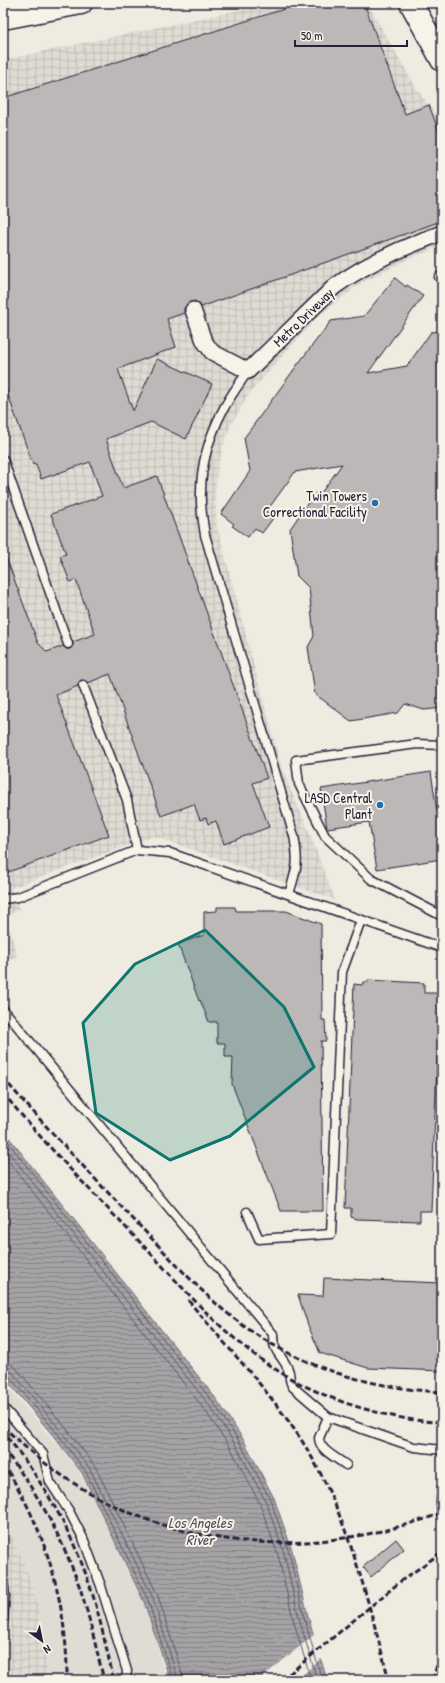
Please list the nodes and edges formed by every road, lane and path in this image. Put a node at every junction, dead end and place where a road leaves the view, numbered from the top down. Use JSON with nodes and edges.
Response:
{"nodes":[{"id":1,"x":81,"y":3,"type":"edge"},
{"id":2,"x":411,"y":3,"type":"edge"},
{"id":3,"x":3,"y":18,"type":"edge"},
{"id":4,"x":440,"y":52,"type":"edge"},
{"id":5,"x":442,"y":233,"type":"edge"},
{"id":6,"x":193,"y":310,"type":"dead end"},
{"id":7,"x":248,"y":371,"type":"junction"},
{"id":8,"x":3,"y":460,"type":"edge"},
{"id":9,"x":68,"y":644,"type":"dead end"},
{"id":10,"x":82,"y":685,"type":"dead end"},
{"id":11,"x":442,"y":745,"type":"edge"},
{"id":12,"x":137,"y":850,"type":"junction"},
{"id":13,"x":289,"y":894,"type":"junction"},
{"id":14,"x":3,"y":899,"type":"edge"},
{"id":15,"x":442,"y":916,"type":"edge"},
{"id":16,"x":361,"y":920,"type":"junction"},
{"id":17,"x":442,"y":948,"type":"edge"},
{"id":18,"x":3,"y":1009,"type":"edge"},
{"id":19,"x":247,"y":1212,"type":"dead end"},
{"id":20,"x":3,"y":1407,"type":"edge"},
{"id":21,"x":328,"y":1417,"type":"junction"},
{"id":22,"x":442,"y":1450,"type":"edge"},
{"id":23,"x":346,"y":1465,"type":"dead end"},
{"id":24,"x":442,"y":1488,"type":"edge"},
{"id":25,"x":442,"y":1516,"type":"edge"},
{"id":26,"x":3,"y":1581,"type":"edge"},
{"id":27,"x":3,"y":1621,"type":"edge"},
{"id":28,"x":126,"y":1680,"type":"edge"}],
"edges":[{"from":1,"to":3,"type":"main road"},
{"from":2,"to":4,"type":"main road"},
{"from":5,"to":7,"type":"street","name":"Metro Driveway"},
{"from":6,"to":7,"type":"street"},
{"from":7,"to":13,"type":"lane"},
{"from":8,"to":9,"type":"lane"},
{"from":10,"to":12,"type":"lane"},
{"from":11,"to":15,"type":"lane"},
{"from":12,"to":13,"type":"lane"},
{"from":12,"to":14,"type":"lane"},
{"from":13,"to":16,"type":"lane"},
{"from":16,"to":17,"type":"lane"},
{"from":16,"to":19,"type":"lane"},
{"from":18,"to":21,"type":"lane"},
{"from":20,"to":28,"type":"lane"},
{"from":21,"to":22,"type":"lane"},
{"from":21,"to":23,"type":"lane"},
{"from":24,"to":25,"type":"lane"},
{"from":26,"to":27,"type":"lane"}]}
